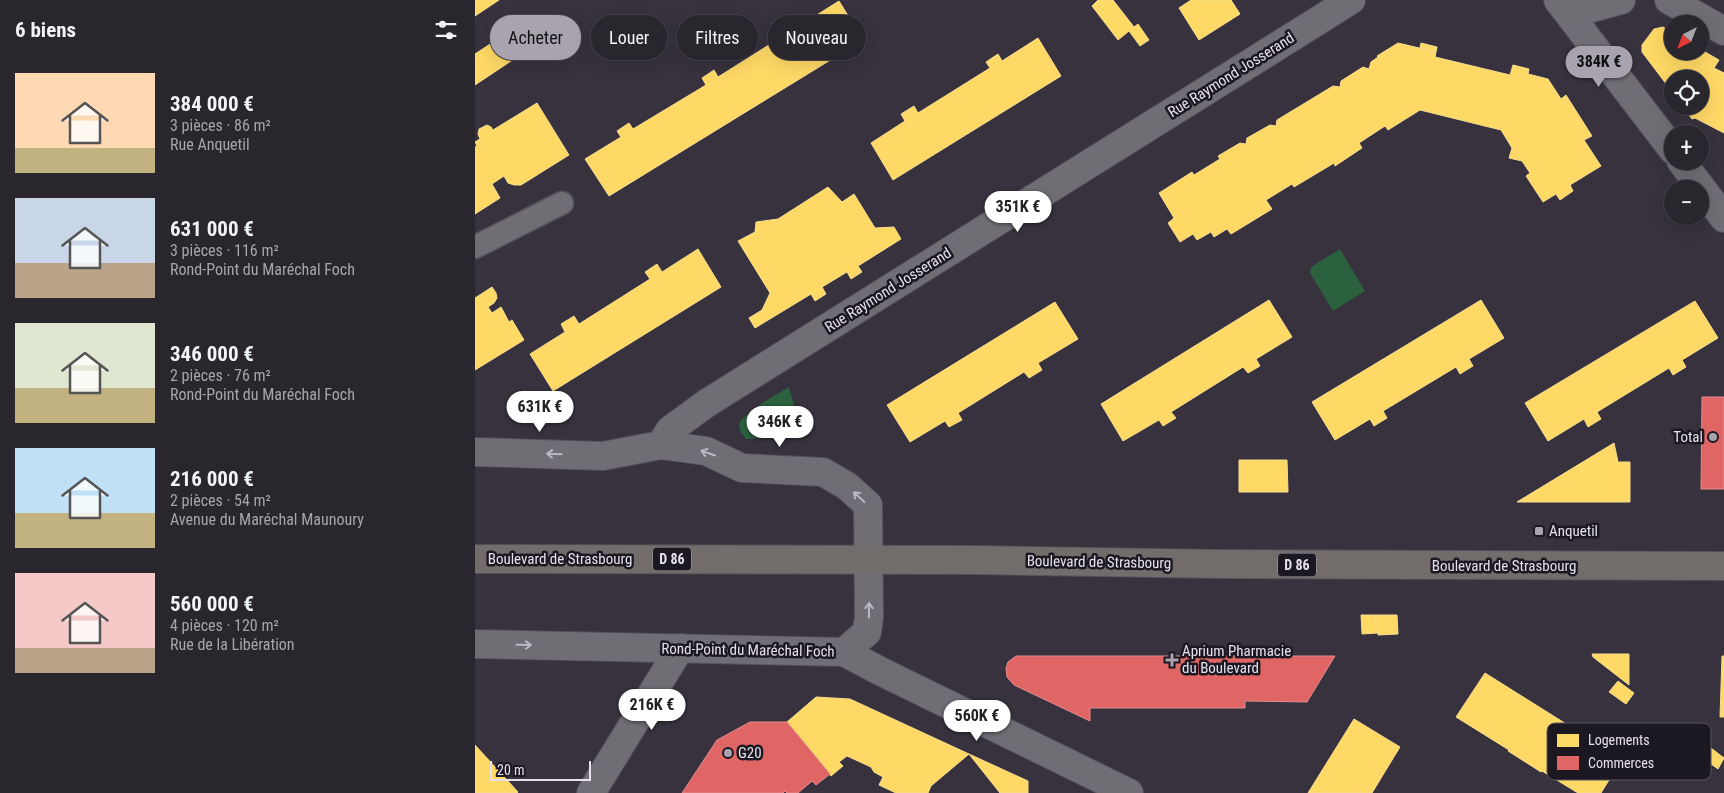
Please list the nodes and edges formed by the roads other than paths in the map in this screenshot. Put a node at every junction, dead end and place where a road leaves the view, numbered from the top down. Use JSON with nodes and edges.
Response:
{"nodes":[{"id":1,"x":1351,"y":0,"type":"edge"},
{"id":2,"x":1621,"y":0,"type":"edge"},
{"id":3,"x":1669,"y":0,"type":"edge"},
{"id":4,"x":1564,"y":7,"type":"edge"},
{"id":5,"x":1724,"y":30,"type":"edge"},
{"id":6,"x":1664,"y":138,"type":"edge"},
{"id":7,"x":1688,"y":170,"type":"edge"},
{"id":8,"x":562,"y":203,"type":"dead end"},
{"id":9,"x":1724,"y":218,"type":"edge"},
{"id":10,"x":475,"y":247,"type":"edge"},
{"id":11,"x":661,"y":445,"type":"junction"},
{"id":12,"x":475,"y":452,"type":"edge"},
{"id":13,"x":475,"y":559,"type":"edge"},
{"id":14,"x":870,"y":559,"type":"junction"},
{"id":15,"x":1724,"y":566,"type":"edge"},
{"id":16,"x":475,"y":644,"type":"edge"},
{"id":17,"x":679,"y":648,"type":"junction"},
{"id":18,"x":844,"y":652,"type":"junction"},
{"id":19,"x":591,"y":793,"type":"edge"},
{"id":20,"x":1129,"y":793,"type":"edge"}],
"edges":[{"from":1,"to":11,"type":"street","name":"Rue Raymond Josserand"},
{"from":2,"to":4,"type":"street"},
{"from":3,"to":5,"type":"street"},
{"from":4,"to":6,"type":"street"},
{"from":7,"to":9,"type":"street"},
{"from":8,"to":10,"type":"street"},
{"from":11,"to":12,"type":"street","name":"Rond-Point du Maréchal Foch","one_way":true},
{"from":14,"to":11,"type":"street","name":"Rond-Point du Maréchal Foch","one_way":true},
{"from":13,"to":14,"type":"main road","name":"Boulevard de Strasbourg","number":"D 86"},
{"from":14,"to":15,"type":"main road","name":"Boulevard de Strasbourg","number":"D 86"},
{"from":18,"to":14,"type":"street","name":"Rond-Point du Maréchal Foch","one_way":true},
{"from":16,"to":17,"type":"street","name":"Rond-Point du Maréchal Foch","one_way":true},
{"from":17,"to":18,"type":"street","name":"Rond-Point du Maréchal Foch"},
{"from":17,"to":19,"type":"street"},
{"from":18,"to":20,"type":"street"}]}
